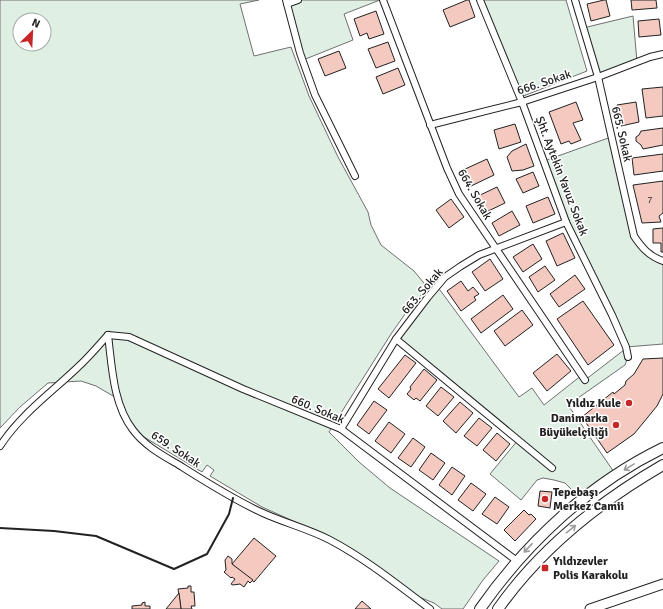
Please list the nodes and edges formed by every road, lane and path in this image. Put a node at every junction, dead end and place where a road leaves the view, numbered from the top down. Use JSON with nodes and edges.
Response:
{"nodes":[{"id":1,"x":298,"y":0,"type":"edge"},
{"id":2,"x":383,"y":0,"type":"edge"},
{"id":3,"x":480,"y":0,"type":"edge"},
{"id":4,"x":575,"y":0,"type":"edge"},
{"id":5,"x":286,"y":2,"type":"edge"},
{"id":6,"x":663,"y":54,"type":"edge"},
{"id":7,"x":598,"y":77,"type":"junction"},
{"id":8,"x":522,"y":102,"type":"junction"},
{"id":9,"x":430,"y":125,"type":"junction"},
{"id":10,"x":355,"y":176,"type":"dead end"},
{"id":11,"x":566,"y":222,"type":"junction"},
{"id":12,"x":496,"y":248,"type":"junction"},
{"id":13,"x":663,"y":261,"type":"edge"},
{"id":14,"x":108,"y":335,"type":"junction"},
{"id":15,"x":396,"y":339,"type":"junction"},
{"id":16,"x":628,"y":357,"type":"dead end"},
{"id":17,"x":585,"y":380,"type":"dead end"},
{"id":18,"x":341,"y":429,"type":"junction"},
{"id":19,"x":0,"y":446,"type":"edge"},
{"id":20,"x":662,"y":446,"type":"edge"},
{"id":21,"x":663,"y":465,"type":"edge"},
{"id":22,"x":552,"y":468,"type":"dead end"},
{"id":23,"x":517,"y":561,"type":"junction"},
{"id":24,"x":663,"y":584,"type":"edge"},
{"id":25,"x":430,"y":609,"type":"edge"},
{"id":26,"x":480,"y":609,"type":"edge"},
{"id":27,"x":498,"y":609,"type":"edge"},
{"id":28,"x":590,"y":609,"type":"edge"}],
"edges":[{"from":1,"to":5,"type":"street"},
{"from":2,"to":9,"type":"street","name":"664. Sokak"},
{"from":3,"to":8,"type":"street","name":"Şht. Aytekin Yavuz Sokak"},
{"from":4,"to":7,"type":"street","name":"665. Sokak"},
{"from":5,"to":10,"type":"street"},
{"from":6,"to":7,"type":"street","name":"666. Sokak"},
{"from":7,"to":8,"type":"street","name":"666. Sokak"},
{"from":7,"to":13,"type":"street","name":"665. Sokak"},
{"from":8,"to":9,"type":"street","name":"666. Sokak"},
{"from":8,"to":11,"type":"street","name":"Şht. Aytekin Yavuz Sokak"},
{"from":9,"to":12,"type":"street","name":"664. Sokak"},
{"from":11,"to":12,"type":"street","name":"663. Sokak"},
{"from":11,"to":16,"type":"street","name":"Şht. Aytekin Yavuz Sokak"},
{"from":12,"to":15,"type":"street","name":"663. Sokak"},
{"from":12,"to":17,"type":"street","name":"664. Sokak"},
{"from":14,"to":18,"type":"street","name":"660. Sokak"},
{"from":14,"to":19,"type":"street"},
{"from":14,"to":25,"type":"street","name":"659. Sokak"},
{"from":15,"to":18,"type":"street","name":"663. Sokak"},
{"from":15,"to":22,"type":"street"},
{"from":18,"to":23,"type":"street","name":"660. Sokak"},
{"from":20,"to":23,"type":"main road","one_way":true},
{"from":27,"to":21,"type":"main road","one_way":true},
{"from":23,"to":26,"type":"main road"},
{"from":24,"to":28,"type":"main road"}]}
